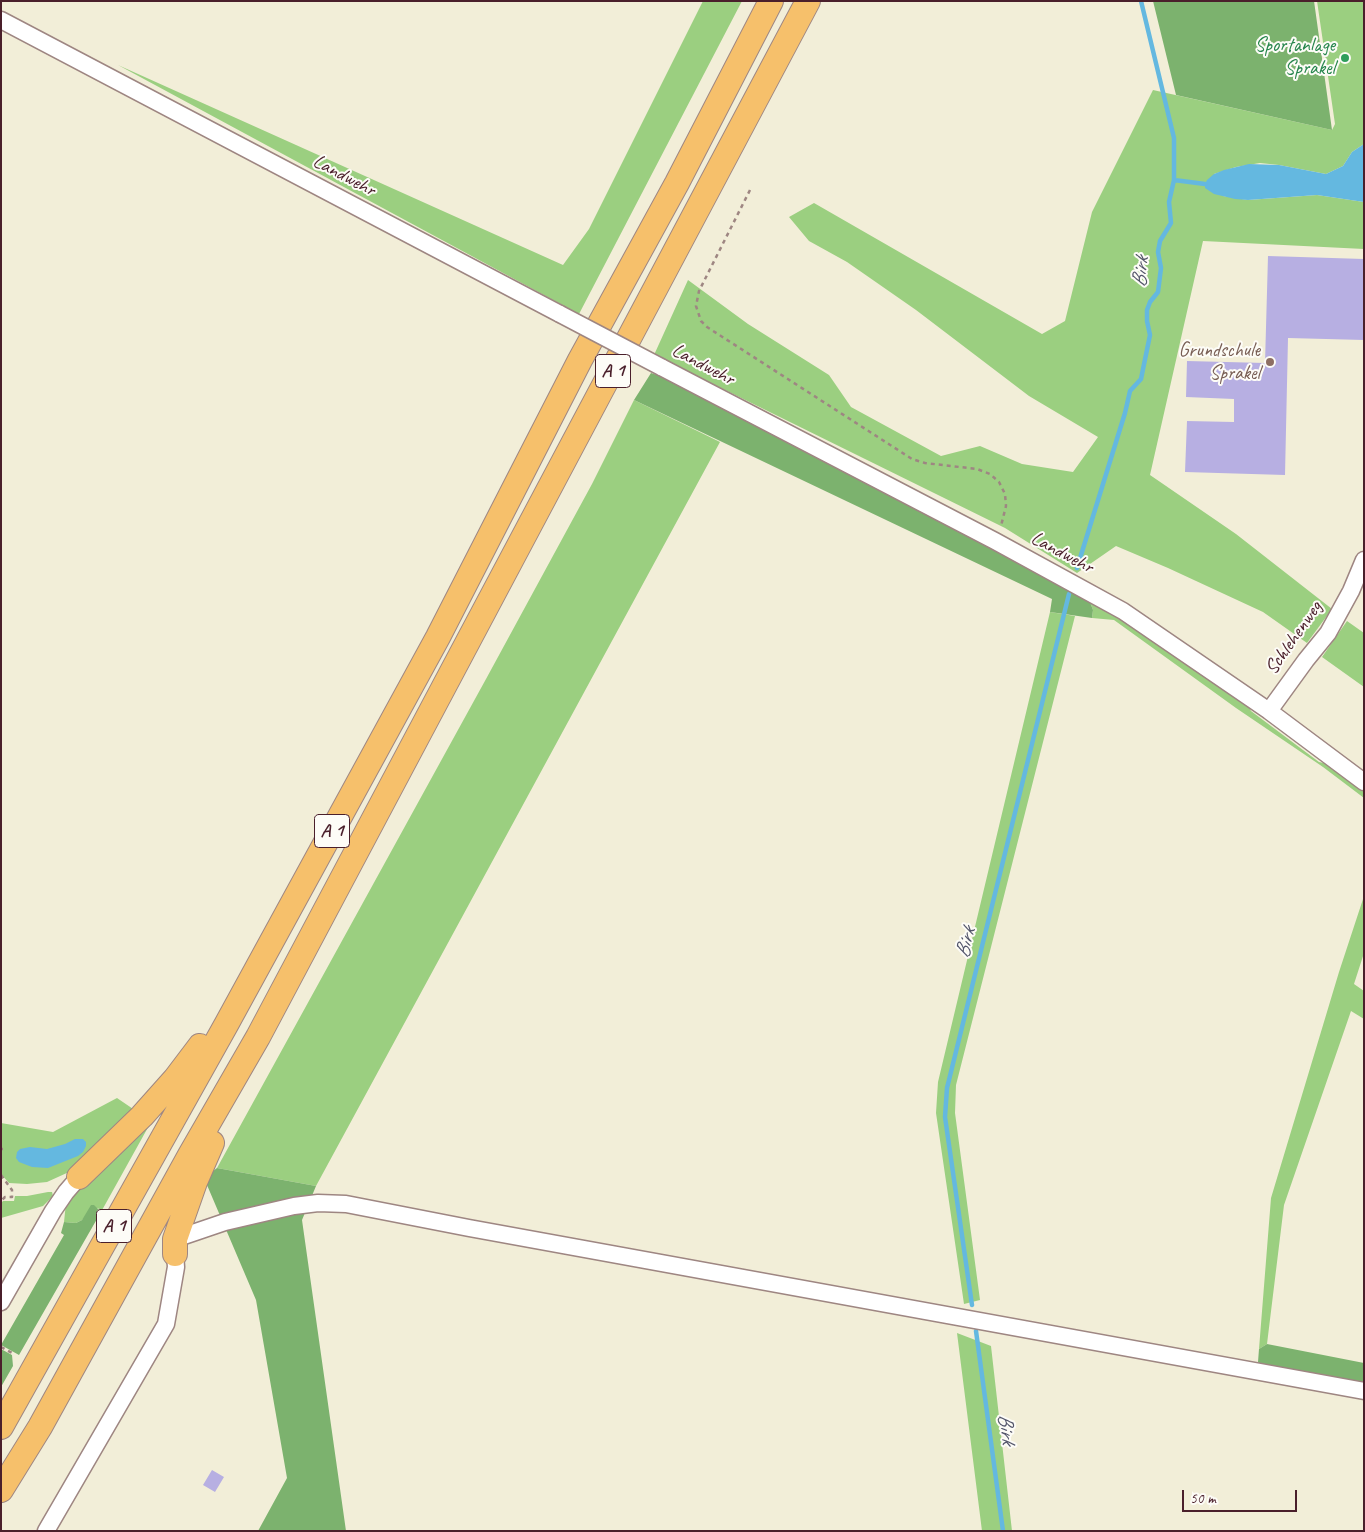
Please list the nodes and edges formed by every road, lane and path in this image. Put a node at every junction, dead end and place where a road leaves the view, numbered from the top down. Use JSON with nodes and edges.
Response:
{"nodes":[{"id":1,"x":771,"y":1,"type":"edge"},
{"id":2,"x":808,"y":1,"type":"edge"},
{"id":3,"x":1,"y":20,"type":"edge"},
{"id":4,"x":750,"y":190,"type":"dead end"},
{"id":5,"x":995,"y":541,"type":"junction"},
{"id":6,"x":1364,"y":560,"type":"edge"},
{"id":7,"x":1268,"y":711,"type":"junction"},
{"id":8,"x":1364,"y":782,"type":"edge"},
{"id":9,"x":226,"y":1025,"type":"junction"},
{"id":10,"x":258,"y":1037,"type":"junction"},
{"id":11,"x":1,"y":1176,"type":"edge"},
{"id":12,"x":79,"y":1178,"type":"joint"},
{"id":13,"x":1,"y":1201,"type":"edge"},
{"id":14,"x":175,"y":1246,"type":"junction"},
{"id":15,"x":1,"y":1302,"type":"edge"},
{"id":16,"x":1,"y":1347,"type":"edge"},
{"id":17,"x":14,"y":1354,"type":"dead end"},
{"id":18,"x":1364,"y":1392,"type":"edge"},
{"id":19,"x":1,"y":1427,"type":"edge"},
{"id":20,"x":1,"y":1490,"type":"edge"},
{"id":21,"x":46,"y":1531,"type":"edge"}],
"edges":[{"from":1,"to":9,"type":"highway","number":"A 1"},
{"from":2,"to":10,"type":"highway","number":"A 1"},
{"from":3,"to":5,"type":"street","name":"Landwehr","bridge":true},
{"from":4,"to":5,"type":"path"},
{"from":5,"to":7,"type":"street","name":"Landwehr"},
{"from":6,"to":7,"type":"street","name":"Schlehenweg"},
{"from":7,"to":8,"type":"street","name":"Landwehr"},
{"from":9,"to":12,"type":"highway"},
{"from":9,"to":19,"type":"highway","number":"A 1"},
{"from":10,"to":14,"type":"highway"},
{"from":10,"to":20,"type":"highway","number":"A 1"},
{"from":11,"to":13,"type":"path"},
{"from":12,"to":15,"type":"street"},
{"from":14,"to":18,"type":"street"},
{"from":14,"to":21,"type":"street"},
{"from":16,"to":17,"type":"path"}]}
